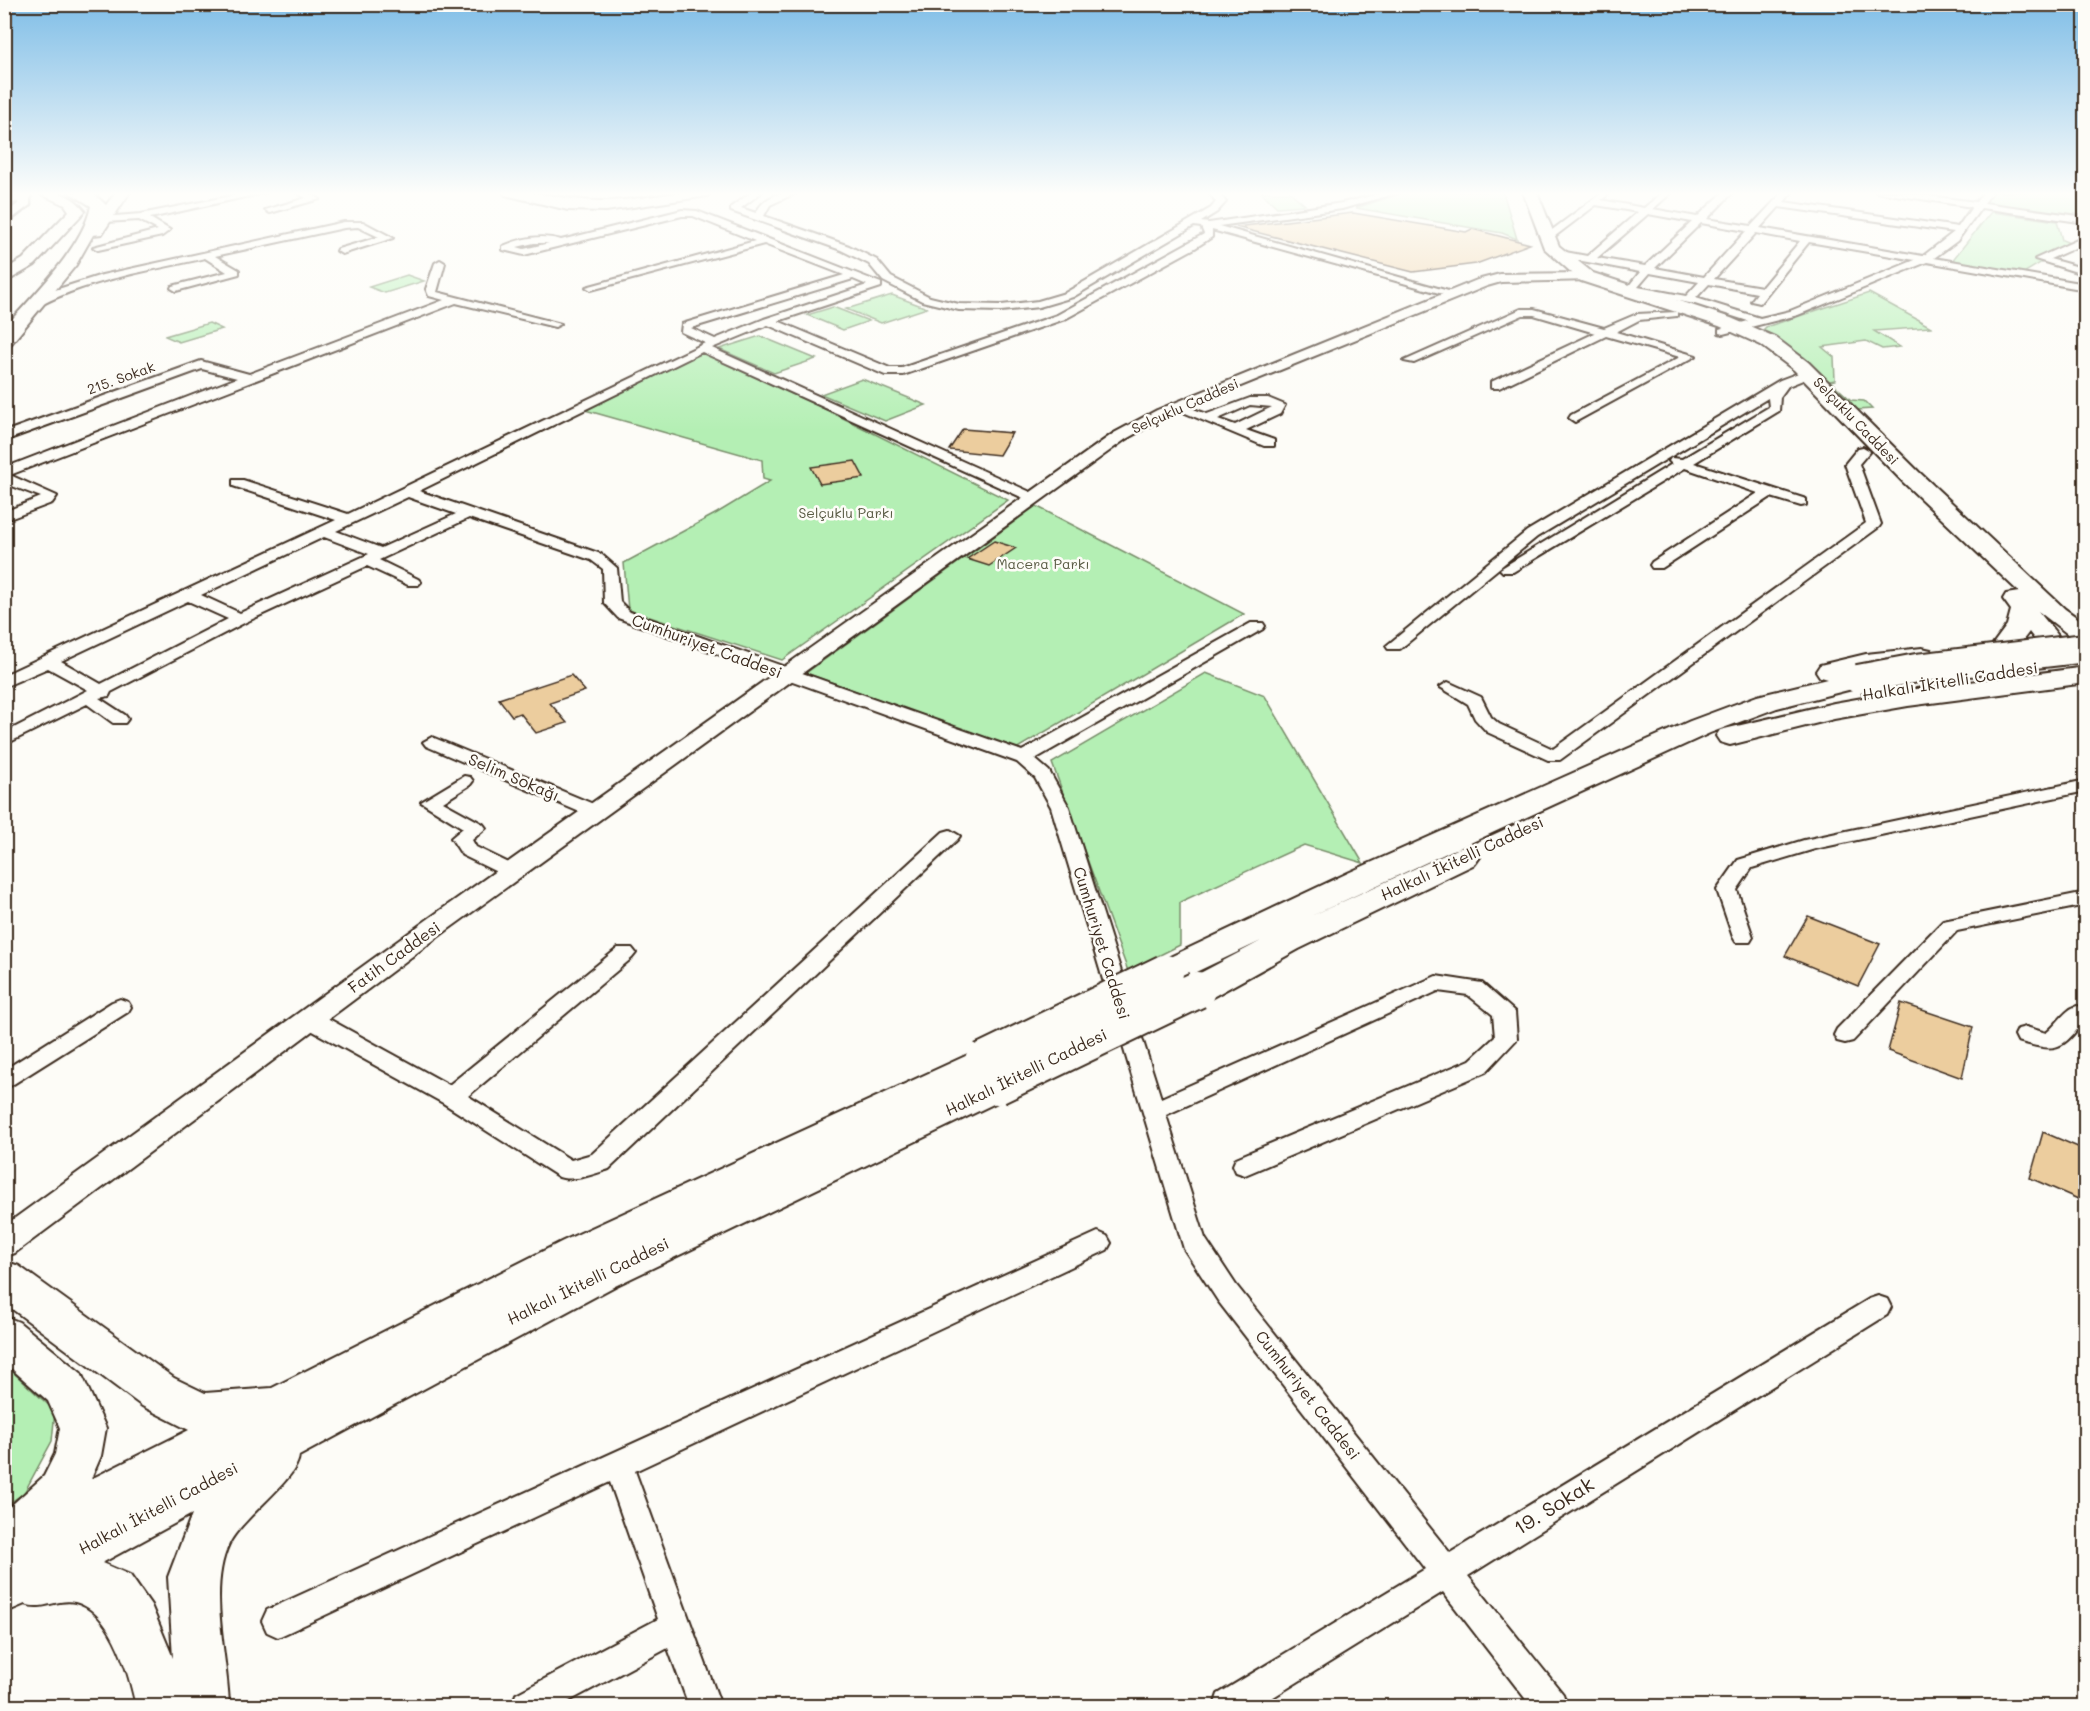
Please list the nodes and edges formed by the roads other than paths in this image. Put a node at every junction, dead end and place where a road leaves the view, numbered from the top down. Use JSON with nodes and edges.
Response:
{"nodes":[{"id":1,"x":1646,"y":271,"type":"edge"},
{"id":2,"x":21,"y":272,"type":"edge"},
{"id":3,"x":47,"y":272,"type":"edge"},
{"id":4,"x":62,"y":272,"type":"edge"},
{"id":5,"x":73,"y":272,"type":"edge"},
{"id":6,"x":129,"y":272,"type":"edge"},
{"id":7,"x":235,"y":272,"type":"edge"},
{"id":8,"x":437,"y":272,"type":"edge"},
{"id":9,"x":648,"y":272,"type":"edge"},
{"id":10,"x":843,"y":272,"type":"edge"},
{"id":11,"x":881,"y":272,"type":"edge"},
{"id":12,"x":1108,"y":272,"type":"edge"},
{"id":13,"x":1143,"y":272,"type":"edge"},
{"id":14,"x":1374,"y":272,"type":"edge"},
{"id":15,"x":1581,"y":272,"type":"junction"},
{"id":16,"x":1591,"y":272,"type":"edge"},
{"id":17,"x":1652,"y":272,"type":"edge"},
{"id":18,"x":1714,"y":272,"type":"edge"},
{"id":19,"x":1780,"y":272,"type":"edge"},
{"id":20,"x":1896,"y":272,"type":"edge"},
{"id":21,"x":1990,"y":272,"type":"edge"},
{"id":22,"x":2048,"y":272,"type":"edge"},
{"id":23,"x":853,"y":276,"type":"junction"},
{"id":24,"x":106,"y":277,"type":"junction"},
{"id":25,"x":1706,"y":280,"type":"junction"},
{"id":26,"x":2041,"y":280,"type":"junction"},
{"id":27,"x":4,"y":286,"type":"edge"},
{"id":28,"x":591,"y":287,"type":"dead end"},
{"id":29,"x":2085,"y":287,"type":"edge"},
{"id":30,"x":176,"y":288,"type":"dead end"},
{"id":31,"x":1764,"y":291,"type":"junction"},
{"id":32,"x":1454,"y":294,"type":"junction"},
{"id":33,"x":43,"y":296,"type":"junction"},
{"id":34,"x":1689,"y":299,"type":"junction"},
{"id":35,"x":454,"y":300,"type":"junction"},
{"id":36,"x":1634,"y":301,"type":"junction"},
{"id":37,"x":768,"y":321,"type":"junction"},
{"id":38,"x":555,"y":324,"type":"dead end"},
{"id":39,"x":1743,"y":325,"type":"junction"},
{"id":40,"x":1606,"y":332,"type":"junction"},
{"id":41,"x":4,"y":340,"type":"edge"},
{"id":42,"x":709,"y":346,"type":"junction"},
{"id":43,"x":220,"y":357,"type":"dead end"},
{"id":44,"x":1410,"y":361,"type":"dead end"},
{"id":45,"x":201,"y":365,"type":"junction"},
{"id":46,"x":167,"y":378,"type":"junction"},
{"id":47,"x":250,"y":378,"type":"junction"},
{"id":48,"x":1795,"y":378,"type":"junction"},
{"id":49,"x":1495,"y":385,"type":"dead end"},
{"id":50,"x":200,"y":397,"type":"junction"},
{"id":51,"x":1177,"y":407,"type":"junction"},
{"id":52,"x":1575,"y":418,"type":"dead end"},
{"id":53,"x":1208,"y":419,"type":"junction"},
{"id":54,"x":34,"y":426,"type":"junction"},
{"id":55,"x":1235,"y":430,"type":"junction"},
{"id":56,"x":4,"y":437,"type":"edge"},
{"id":57,"x":76,"y":443,"type":"junction"},
{"id":58,"x":1269,"y":443,"type":"dead end"},
{"id":59,"x":1863,"y":451,"type":"junction"},
{"id":60,"x":1662,"y":456,"type":"junction"},
{"id":61,"x":1682,"y":463,"type":"junction"},
{"id":62,"x":4,"y":473,"type":"edge"},
{"id":63,"x":4,"y":478,"type":"edge"},
{"id":64,"x":238,"y":483,"type":"dead end"},
{"id":65,"x":1770,"y":491,"type":"junction"},
{"id":66,"x":407,"y":492,"type":"junction"},
{"id":67,"x":1032,"y":498,"type":"junction"},
{"id":68,"x":1801,"y":502,"type":"dead end"},
{"id":69,"x":469,"y":513,"type":"junction"},
{"id":70,"x":4,"y":517,"type":"edge"},
{"id":71,"x":348,"y":519,"type":"junction"},
{"id":72,"x":322,"y":531,"type":"junction"},
{"id":73,"x":381,"y":553,"type":"junction"},
{"id":74,"x":366,"y":560,"type":"junction"},
{"id":75,"x":1657,"y":565,"type":"dead end"},
{"id":76,"x":1508,"y":569,"type":"dead end"},
{"id":77,"x":413,"y":582,"type":"dead end"},
{"id":78,"x":188,"y":595,"type":"junction"},
{"id":79,"x":2024,"y":607,"type":"junction"},
{"id":80,"x":240,"y":619,"type":"junction"},
{"id":81,"x":1257,"y":626,"type":"dead end"},
{"id":82,"x":2085,"y":634,"type":"edge"},
{"id":83,"x":2048,"y":638,"type":"junction"},
{"id":84,"x":2006,"y":644,"type":"junction"},
{"id":85,"x":1394,"y":646,"type":"dead end"},
{"id":86,"x":48,"y":661,"type":"junction"},
{"id":87,"x":2085,"y":662,"type":"edge"},
{"id":88,"x":2085,"y":671,"type":"edge"},
{"id":89,"x":786,"y":674,"type":"junction"},
{"id":90,"x":2085,"y":675,"type":"edge"},
{"id":91,"x":4,"y":682,"type":"edge"},
{"id":92,"x":2034,"y":682,"type":"junction"},
{"id":93,"x":1863,"y":685,"type":"junction"},
{"id":94,"x":1449,"y":687,"type":"dead end"},
{"id":95,"x":2085,"y":691,"type":"edge"},
{"id":96,"x":96,"y":695,"type":"junction"},
{"id":97,"x":119,"y":719,"type":"dead end"},
{"id":98,"x":1700,"y":727,"type":"junction"},
{"id":99,"x":1730,"y":736,"type":"junction"},
{"id":100,"x":4,"y":740,"type":"edge"},
{"id":101,"x":432,"y":742,"type":"dead end"},
{"id":102,"x":1023,"y":759,"type":"junction"},
{"id":103,"x":464,"y":781,"type":"dead end"},
{"id":104,"x":2085,"y":785,"type":"edge"},
{"id":105,"x":596,"y":812,"type":"junction"},
{"id":106,"x":950,"y":836,"type":"dead end"},
{"id":107,"x":512,"y":872,"type":"junction"},
{"id":108,"x":2085,"y":898,"type":"edge"},
{"id":109,"x":1743,"y":937,"type":"dead end"},
{"id":110,"x":626,"y":953,"type":"dead end"},
{"id":111,"x":120,"y":1007,"type":"dead end"},
{"id":112,"x":2077,"y":1014,"type":"dead end"},
{"id":113,"x":310,"y":1019,"type":"junction"},
{"id":114,"x":1845,"y":1035,"type":"dead end"},
{"id":115,"x":2026,"y":1035,"type":"dead end"},
{"id":116,"x":990,"y":1074,"type":"junction"},
{"id":117,"x":4,"y":1082,"type":"edge"},
{"id":118,"x":451,"y":1097,"type":"junction"},
{"id":119,"x":1153,"y":1111,"type":"junction"},
{"id":120,"x":1245,"y":1165,"type":"dead end"},
{"id":121,"x":1098,"y":1243,"type":"dead end"},
{"id":122,"x":4,"y":1244,"type":"edge"},
{"id":123,"x":4,"y":1279,"type":"edge"},
{"id":124,"x":1878,"y":1307,"type":"dead end"},
{"id":125,"x":4,"y":1335,"type":"edge"},
{"id":126,"x":308,"y":1411,"type":"junction"},
{"id":127,"x":618,"y":1464,"type":"junction"},
{"id":128,"x":5,"y":1567,"type":"edge"},
{"id":129,"x":1447,"y":1572,"type":"junction"},
{"id":130,"x":278,"y":1621,"type":"dead end"},
{"id":131,"x":677,"y":1626,"type":"junction"},
{"id":132,"x":162,"y":1707,"type":"edge"},
{"id":133,"x":203,"y":1707,"type":"edge"},
{"id":134,"x":528,"y":1707,"type":"edge"},
{"id":135,"x":705,"y":1707,"type":"edge"},
{"id":136,"x":1230,"y":1707,"type":"edge"},
{"id":137,"x":1551,"y":1707,"type":"edge"}],
"edges":[{"from":1,"to":36,"type":"street"},
{"from":2,"to":3,"type":"main road"},
{"from":4,"to":33,"type":"main road"},
{"from":5,"to":24,"type":"street"},
{"from":6,"to":24,"type":"street"},
{"from":7,"to":30,"type":"street"},
{"from":8,"to":35,"type":"street"},
{"from":9,"to":28,"type":"street"},
{"from":10,"to":23,"type":"street"},
{"from":11,"to":12,"type":"street"},
{"from":13,"to":37,"type":"street"},
{"from":14,"to":32,"type":"street"},
{"from":15,"to":16,"type":"street"},
{"from":15,"to":32,"type":"street","name":"Selçuklu Caddesi"},
{"from":15,"to":36,"type":"main road","name":"Selçuklu Caddesi"},
{"from":17,"to":25,"type":"street"},
{"from":18,"to":25,"type":"street"},
{"from":19,"to":31,"type":"street"},
{"from":20,"to":39,"type":"street"},
{"from":21,"to":26,"type":"street"},
{"from":22,"to":26,"type":"street"},
{"from":23,"to":37,"type":"street"},
{"from":23,"to":42,"type":"street"},
{"from":24,"to":33,"type":"street"},
{"from":25,"to":31,"type":"street"},
{"from":25,"to":34,"type":"street"},
{"from":26,"to":29,"type":"street"},
{"from":27,"to":33,"type":"main road"},
{"from":31,"to":39,"type":"street"},
{"from":32,"to":51,"type":"street","name":"Selçuklu Caddesi"},
{"from":33,"to":41,"type":"main road"},
{"from":34,"to":36,"type":"street"},
{"from":34,"to":39,"type":"street"},
{"from":35,"to":38,"type":"street"},
{"from":35,"to":47,"type":"street"},
{"from":36,"to":39,"type":"main road","name":"Selçuklu Caddesi"},
{"from":36,"to":39,"type":"main road","name":"Selçuklu Caddesi"},
{"from":36,"to":40,"type":"street"},
{"from":37,"to":42,"type":"street"},
{"from":39,"to":48,"type":"main road","name":"Selçuklu Caddesi"},
{"from":39,"to":48,"type":"main road","name":"Selçuklu Caddesi"},
{"from":40,"to":44,"type":"street"},
{"from":40,"to":49,"type":"street"},
{"from":40,"to":52,"type":"street"},
{"from":42,"to":66,"type":"street"},
{"from":42,"to":67,"type":"street"},
{"from":43,"to":45,"type":"street","name":"215. Sokak"},
{"from":45,"to":46,"type":"street","name":"215. Sokak"},
{"from":45,"to":47,"type":"street"},
{"from":46,"to":50,"type":"street"},
{"from":46,"to":54,"type":"street","name":"215. Sokak"},
{"from":47,"to":50,"type":"street"},
{"from":48,"to":59,"type":"main road","name":"Selçuklu Caddesi"},
{"from":48,"to":60,"type":"street"},
{"from":48,"to":61,"type":"street"},
{"from":48,"to":82,"type":"main road","name":"Selçuklu Caddesi"},
{"from":50,"to":57,"type":"street"},
{"from":51,"to":53,"type":"street"},
{"from":51,"to":67,"type":"street","name":"Selçuklu Caddesi"},
{"from":53,"to":55,"type":"street"},
{"from":53,"to":55,"type":"street"},
{"from":54,"to":56,"type":"street","name":"215. Sokak"},
{"from":54,"to":57,"type":"street"},
{"from":55,"to":58,"type":"street"},
{"from":57,"to":62,"type":"street"},
{"from":59,"to":79,"type":"main road","name":"Selçuklu Caddesi"},
{"from":59,"to":94,"type":"street"},
{"from":60,"to":61,"type":"street"},
{"from":60,"to":85,"type":"street"},
{"from":61,"to":65,"type":"street"},
{"from":61,"to":76,"type":"street"},
{"from":63,"to":70,"type":"street"},
{"from":64,"to":71,"type":"street"},
{"from":65,"to":68,"type":"street"},
{"from":65,"to":75,"type":"street"},
{"from":66,"to":69,"type":"street","name":"Cumhuriyet Caddesi"},
{"from":66,"to":71,"type":"street"},
{"from":67,"to":89,"type":"street","name":"Selçuklu Caddesi"},
{"from":69,"to":73,"type":"street"},
{"from":69,"to":89,"type":"street","name":"Cumhuriyet Caddesi"},
{"from":71,"to":72,"type":"street"},
{"from":72,"to":73,"type":"street"},
{"from":72,"to":78,"type":"street"},
{"from":73,"to":74,"type":"street"},
{"from":74,"to":77,"type":"street"},
{"from":74,"to":80,"type":"street"},
{"from":78,"to":80,"type":"street"},
{"from":78,"to":86,"type":"street"},
{"from":79,"to":83,"type":"main road","name":"Selçuklu Caddesi"},
{"from":79,"to":84,"type":"main road"},
{"from":80,"to":96,"type":"street"},
{"from":81,"to":102,"type":"street"},
{"from":82,"to":83,"type":"main road"},
{"from":82,"to":93,"type":"main road","name":"Halkalı İkitelli Caddesi","bridge":true},
{"from":83,"to":84,"type":"main road"},
{"from":83,"to":88,"type":"main road","name":"Selçuklu Caddesi"},
{"from":84,"to":98,"type":"main road"},
{"from":86,"to":91,"type":"street"},
{"from":86,"to":96,"type":"street"},
{"from":87,"to":93,"type":"main road","name":"Halkalı İkitelli Caddesi"},
{"from":89,"to":102,"type":"street","name":"Cumhuriyet Caddesi"},
{"from":89,"to":105,"type":"street","name":"Fatih Caddesi"},
{"from":90,"to":92,"type":"main road"},
{"from":92,"to":95,"type":"main road"},
{"from":92,"to":99,"type":"main road"},
{"from":93,"to":98,"type":"main road","name":"Halkalı İkitelli Caddesi"},
{"from":93,"to":99,"type":"main road","name":"Halkalı İkitelli Caddesi"},
{"from":96,"to":97,"type":"street"},
{"from":96,"to":100,"type":"street"},
{"from":98,"to":116,"type":"main road","name":"Halkalı İkitelli Caddesi","bridge":true},
{"from":99,"to":116,"type":"main road","name":"Halkalı İkitelli Caddesi","bridge":true},
{"from":101,"to":105,"type":"street","name":"Selim Sokağı"},
{"from":102,"to":119,"type":"street","name":"Cumhuriyet Caddesi"},
{"from":103,"to":107,"type":"street"},
{"from":104,"to":109,"type":"street"},
{"from":105,"to":107,"type":"street","name":"Fatih Caddesi"},
{"from":106,"to":118,"type":"street"},
{"from":107,"to":113,"type":"street","name":"Fatih Caddesi"},
{"from":108,"to":114,"type":"street"},
{"from":110,"to":118,"type":"street"},
{"from":111,"to":117,"type":"street"},
{"from":112,"to":115,"type":"street"},
{"from":113,"to":118,"type":"street"},
{"from":113,"to":122,"type":"street","name":"Fatih Caddesi"},
{"from":116,"to":126,"type":"main road","name":"Halkalı İkitelli Caddesi"},
{"from":119,"to":120,"type":"street"},
{"from":119,"to":129,"type":"street","name":"Cumhuriyet Caddesi"},
{"from":121,"to":127,"type":"street"},
{"from":123,"to":126,"type":"main road"},
{"from":124,"to":129,"type":"street","name":"19. Sokak"},
{"from":125,"to":128,"type":"main road"},
{"from":126,"to":128,"type":"main road","name":"Halkalı İkitelli Caddesi"},
{"from":126,"to":133,"type":"main road"},
{"from":127,"to":130,"type":"street"},
{"from":127,"to":131,"type":"street"},
{"from":128,"to":132,"type":"main road"},
{"from":129,"to":136,"type":"street","name":"19. Sokak"},
{"from":129,"to":137,"type":"street","name":"Cumhuriyet Caddesi"},
{"from":131,"to":134,"type":"street"},
{"from":131,"to":135,"type":"street"}]}
